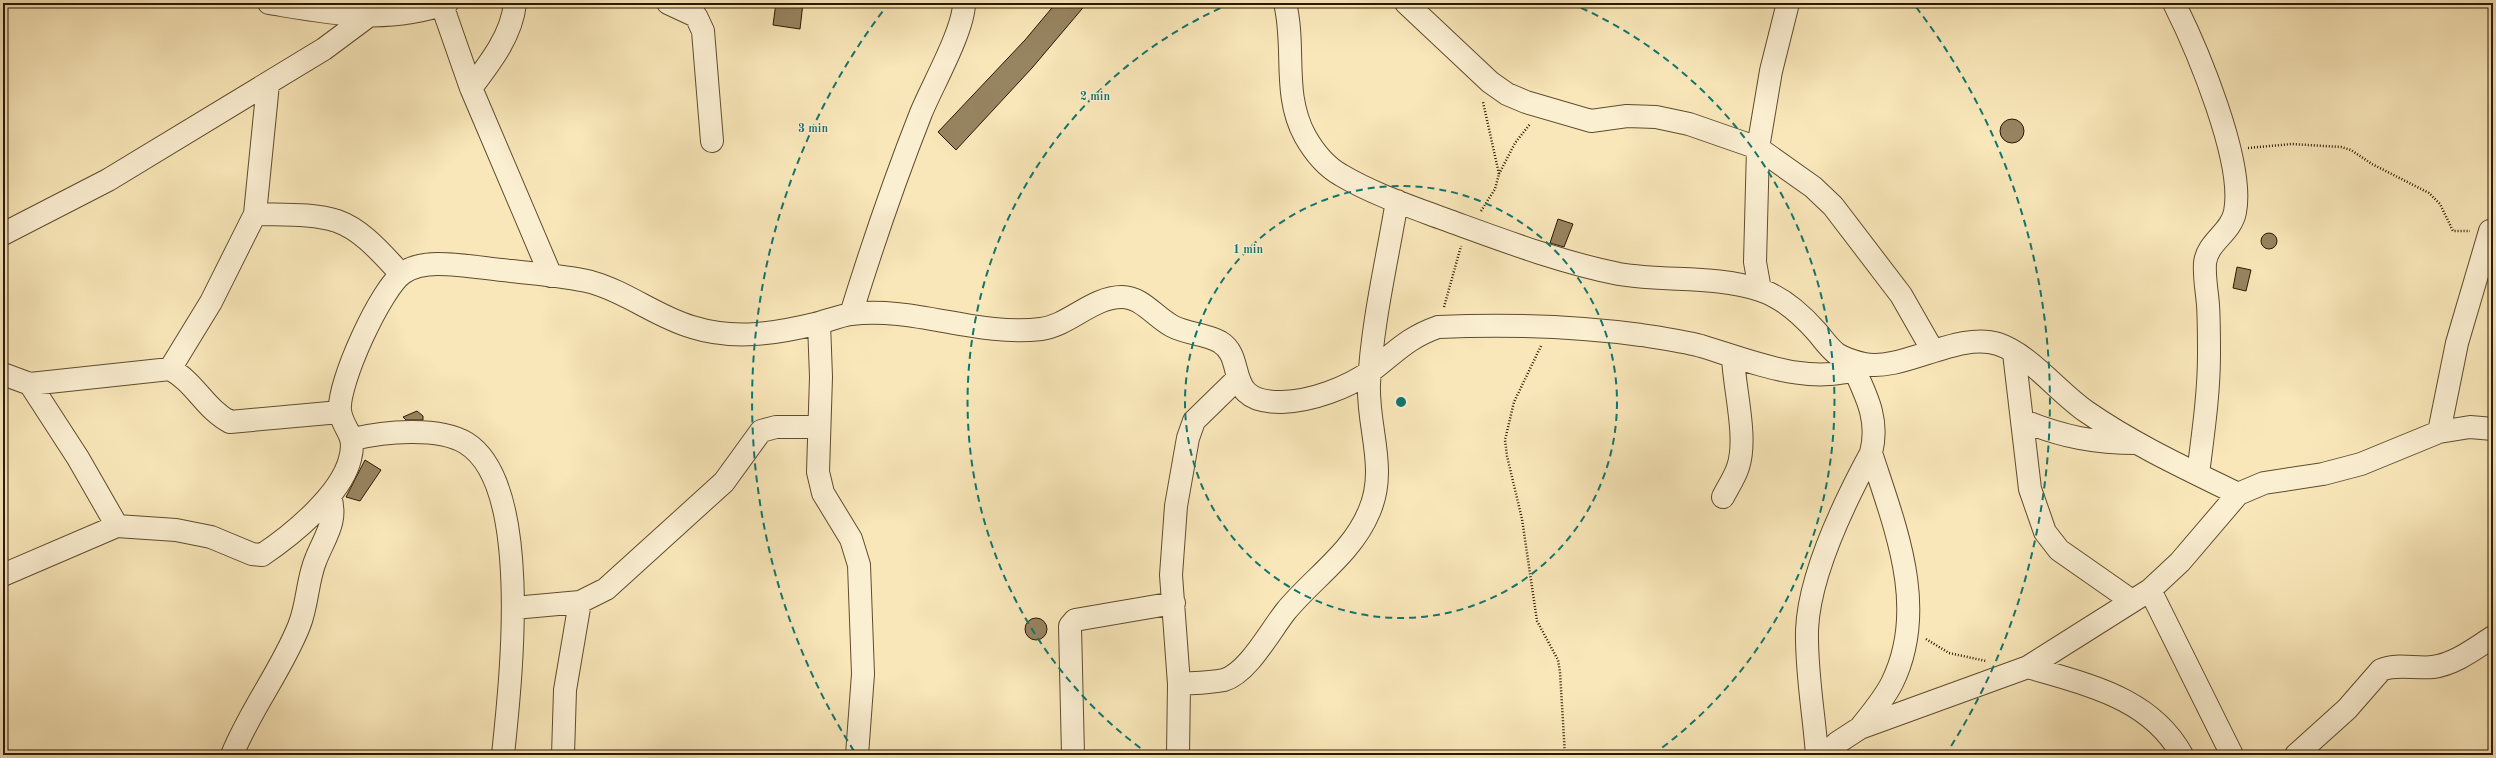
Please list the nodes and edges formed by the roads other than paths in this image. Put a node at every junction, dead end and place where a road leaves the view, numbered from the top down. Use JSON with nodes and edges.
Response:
{"nodes":[{"id":1,"x":269,"y":3,"type":"edge"},
{"id":2,"x":515,"y":3,"type":"edge"},
{"id":3,"x":668,"y":3,"type":"edge"},
{"id":4,"x":964,"y":3,"type":"edge"},
{"id":5,"x":1285,"y":3,"type":"edge"},
{"id":6,"x":1406,"y":3,"type":"edge"},
{"id":7,"x":1788,"y":3,"type":"edge"},
{"id":8,"x":2174,"y":3,"type":"edge"},
{"id":9,"x":444,"y":4,"type":"edge"},
{"id":10,"x":367,"y":17,"type":"junction"},
{"id":11,"x":268,"y":84,"type":"junction"},
{"id":12,"x":471,"y":88,"type":"junction"},
{"id":13,"x":712,"y":141,"type":"dead end"},
{"id":14,"x":1758,"y":148,"type":"junction"},
{"id":15,"x":1397,"y":201,"type":"junction"},
{"id":16,"x":255,"y":214,"type":"junction"},
{"id":17,"x":2490,"y":231,"type":"road end"},
{"id":18,"x":3,"y":234,"type":"edge"},
{"id":19,"x":401,"y":274,"type":"junction"},
{"id":20,"x":551,"y":276,"type":"junction"},
{"id":21,"x":1760,"y":290,"type":"junction"},
{"id":22,"x":851,"y":314,"type":"junction"},
{"id":23,"x":819,"y":323,"type":"junction"},
{"id":24,"x":1934,"y":352,"type":"junction"},
{"id":25,"x":2014,"y":353,"type":"junction"},
{"id":26,"x":1732,"y":357,"type":"junction"},
{"id":27,"x":1862,"y":368,"type":"junction"},
{"id":28,"x":170,"y":369,"type":"junction"},
{"id":29,"x":1370,"y":372,"type":"junction"},
{"id":30,"x":3,"y":374,"type":"edge"},
{"id":31,"x":1237,"y":379,"type":"junction"},
{"id":32,"x":30,"y":384,"type":"junction"},
{"id":33,"x":340,"y":412,"type":"junction"},
{"id":34,"x":2024,"y":421,"type":"junction"},
{"id":35,"x":820,"y":427,"type":"junction"},
{"id":36,"x":2493,"y":429,"type":"edge"},
{"id":37,"x":2438,"y":432,"type":"junction"},
{"id":38,"x":353,"y":439,"type":"junction"},
{"id":39,"x":2138,"y":443,"type":"junction"},
{"id":40,"x":1871,"y":453,"type":"junction"},
{"id":41,"x":2198,"y":474,"type":"junction"},
{"id":42,"x":2238,"y":494,"type":"junction"},
{"id":43,"x":330,"y":496,"type":"junction"},
{"id":44,"x":1723,"y":497,"type":"dead end"},
{"id":45,"x":117,"y":526,"type":"junction"},
{"id":46,"x":3,"y":575,"type":"edge"},
{"id":47,"x":2141,"y":596,"type":"junction"},
{"id":48,"x":580,"y":602,"type":"junction"},
{"id":49,"x":1174,"y":603,"type":"junction"},
{"id":50,"x":514,"y":608,"type":"junction"},
{"id":51,"x":2493,"y":637,"type":"edge"},
{"id":52,"x":2028,"y":666,"type":"junction"},
{"id":53,"x":1178,"y":684,"type":"junction"},
{"id":54,"x":1860,"y":728,"type":"junction"},
{"id":55,"x":232,"y":755,"type":"edge"},
{"id":56,"x":503,"y":755,"type":"edge"},
{"id":57,"x":563,"y":755,"type":"edge"},
{"id":58,"x":857,"y":755,"type":"edge"},
{"id":59,"x":1073,"y":755,"type":"edge"},
{"id":60,"x":1178,"y":755,"type":"edge"},
{"id":61,"x":1817,"y":755,"type":"edge"},
{"id":62,"x":1824,"y":755,"type":"edge"},
{"id":63,"x":2182,"y":755,"type":"edge"},
{"id":64,"x":2232,"y":755,"type":"edge"},
{"id":65,"x":2296,"y":755,"type":"edge"}],
"edges":[{"from":1,"to":10,"type":"street"},
{"from":2,"to":12,"type":"street"},
{"from":3,"to":13,"type":"street"},
{"from":4,"to":22,"type":"street"},
{"from":5,"to":15,"type":"street"},
{"from":6,"to":14,"type":"street"},
{"from":7,"to":14,"type":"street"},
{"from":8,"to":41,"type":"street"},
{"from":9,"to":10,"type":"street"},
{"from":9,"to":12,"type":"street"},
{"from":10,"to":11,"type":"street"},
{"from":11,"to":16,"type":"street"},
{"from":11,"to":18,"type":"street"},
{"from":12,"to":20,"type":"street"},
{"from":14,"to":21,"type":"street"},
{"from":14,"to":24,"type":"street"},
{"from":15,"to":21,"type":"street"},
{"from":15,"to":29,"type":"street"},
{"from":16,"to":19,"type":"street"},
{"from":16,"to":28,"type":"street"},
{"from":17,"to":37,"type":"street"},
{"from":19,"to":20,"type":"street"},
{"from":19,"to":33,"type":"street"},
{"from":20,"to":23,"type":"street"},
{"from":21,"to":27,"type":"street"},
{"from":22,"to":23,"type":"street"},
{"from":22,"to":31,"type":"street"},
{"from":23,"to":35,"type":"street"},
{"from":24,"to":25,"type":"street"},
{"from":24,"to":27,"type":"street"},
{"from":25,"to":34,"type":"street"},
{"from":25,"to":39,"type":"street"},
{"from":26,"to":27,"type":"street"},
{"from":26,"to":29,"type":"street"},
{"from":26,"to":44,"type":"street"},
{"from":27,"to":40,"type":"street"},
{"from":28,"to":32,"type":"street"},
{"from":28,"to":33,"type":"street"},
{"from":29,"to":31,"type":"street"},
{"from":29,"to":53,"type":"street"},
{"from":30,"to":32,"type":"street"},
{"from":31,"to":49,"type":"street"},
{"from":32,"to":45,"type":"street"},
{"from":33,"to":38,"type":"street"},
{"from":34,"to":39,"type":"street"},
{"from":34,"to":47,"type":"street"},
{"from":35,"to":48,"type":"street"},
{"from":35,"to":58,"type":"street"},
{"from":36,"to":37,"type":"street"},
{"from":37,"to":42,"type":"street"},
{"from":38,"to":43,"type":"street"},
{"from":38,"to":50,"type":"street"},
{"from":39,"to":41,"type":"street"},
{"from":40,"to":54,"type":"street"},
{"from":40,"to":61,"type":"street"},
{"from":41,"to":42,"type":"street"},
{"from":42,"to":47,"type":"street"},
{"from":43,"to":45,"type":"street"},
{"from":43,"to":55,"type":"street"},
{"from":45,"to":46,"type":"street"},
{"from":47,"to":52,"type":"street"},
{"from":47,"to":64,"type":"street"},
{"from":48,"to":50,"type":"street"},
{"from":48,"to":57,"type":"street"},
{"from":49,"to":53,"type":"street"},
{"from":49,"to":59,"type":"street"},
{"from":50,"to":56,"type":"street"},
{"from":51,"to":65,"type":"street"},
{"from":52,"to":54,"type":"street"},
{"from":52,"to":63,"type":"street"},
{"from":53,"to":60,"type":"street"},
{"from":54,"to":62,"type":"street"}]}
